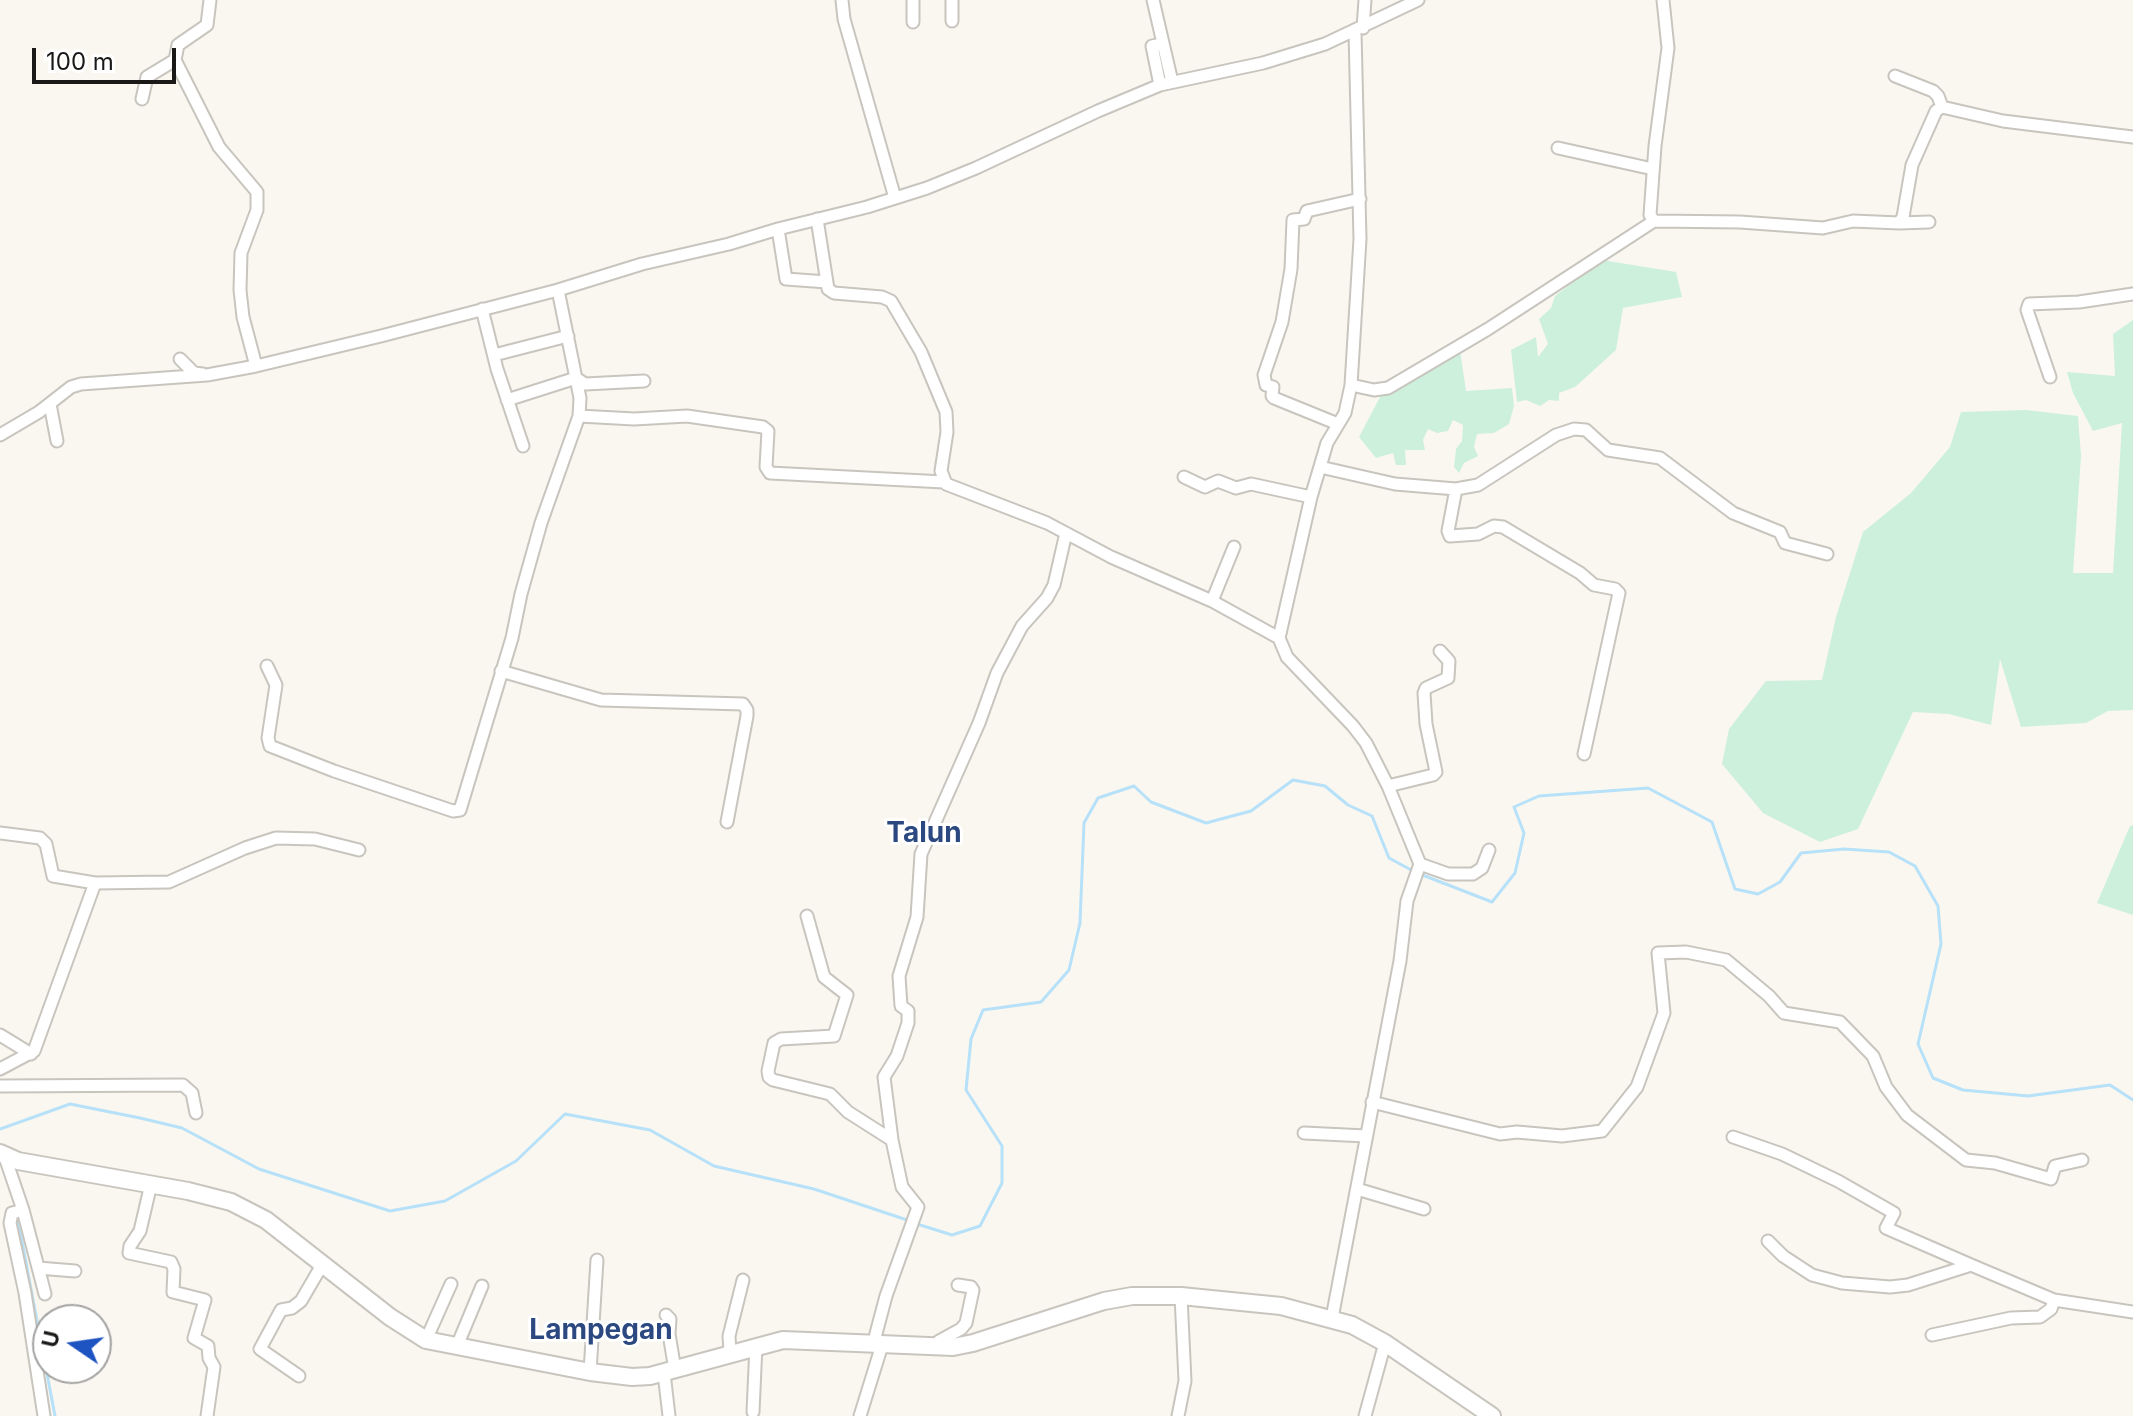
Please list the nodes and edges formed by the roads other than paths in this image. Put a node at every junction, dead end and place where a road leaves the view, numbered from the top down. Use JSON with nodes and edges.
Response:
{"nodes":[{"id":1,"x":210,"y":0,"type":"edge"},
{"id":2,"x":842,"y":0,"type":"edge"},
{"id":3,"x":913,"y":0,"type":"edge"},
{"id":4,"x":952,"y":0,"type":"edge"},
{"id":5,"x":1153,"y":0,"type":"edge"},
{"id":6,"x":1365,"y":0,"type":"edge"},
{"id":7,"x":1418,"y":0,"type":"edge"},
{"id":8,"x":1663,"y":0,"type":"edge"},
{"id":9,"x":952,"y":21,"type":"dead end"},
{"id":10,"x":913,"y":22,"type":"dead end"},
{"id":11,"x":1359,"y":30,"type":"junction"},
{"id":12,"x":175,"y":60,"type":"junction"},
{"id":13,"x":1895,"y":76,"type":"dead end"},
{"id":14,"x":1166,"y":84,"type":"junction"},
{"id":15,"x":142,"y":99,"type":"dead end"},
{"id":16,"x":1942,"y":107,"type":"junction"},
{"id":17,"x":2133,"y":137,"type":"edge"},
{"id":18,"x":1558,"y":148,"type":"dead end"},
{"id":19,"x":1653,"y":169,"type":"junction"},
{"id":20,"x":895,"y":198,"type":"junction"},
{"id":21,"x":1360,"y":199,"type":"junction"},
{"id":22,"x":817,"y":219,"type":"junction"},
{"id":23,"x":1654,"y":221,"type":"junction"},
{"id":24,"x":1929,"y":222,"type":"dead end"},
{"id":25,"x":1899,"y":223,"type":"junction"},
{"id":26,"x":778,"y":229,"type":"junction"},
{"id":27,"x":827,"y":282,"type":"junction"},
{"id":28,"x":558,"y":290,"type":"junction"},
{"id":29,"x":2133,"y":294,"type":"edge"},
{"id":30,"x":482,"y":309,"type":"junction"},
{"id":31,"x":568,"y":336,"type":"junction"},
{"id":32,"x":494,"y":355,"type":"junction"},
{"id":33,"x":180,"y":359,"type":"dead end"},
{"id":34,"x":256,"y":366,"type":"junction"},
{"id":35,"x":207,"y":375,"type":"junction"},
{"id":36,"x":2050,"y":377,"type":"dead end"},
{"id":37,"x":576,"y":378,"type":"junction"},
{"id":38,"x":644,"y":381,"type":"dead end"},
{"id":39,"x":1351,"y":385,"type":"junction"},
{"id":40,"x":507,"y":400,"type":"junction"},
{"id":41,"x":50,"y":404,"type":"junction"},
{"id":42,"x":579,"y":416,"type":"junction"},
{"id":43,"x":1338,"y":424,"type":"junction"},
{"id":44,"x":0,"y":435,"type":"edge"},
{"id":45,"x":57,"y":441,"type":"dead end"},
{"id":46,"x":523,"y":446,"type":"dead end"},
{"id":47,"x":1320,"y":467,"type":"junction"},
{"id":48,"x":1184,"y":477,"type":"dead end"},
{"id":49,"x":944,"y":482,"type":"junction"},
{"id":50,"x":1456,"y":489,"type":"junction"},
{"id":51,"x":1311,"y":497,"type":"junction"},
{"id":52,"x":1066,"y":533,"type":"junction"},
{"id":53,"x":1234,"y":547,"type":"dead end"},
{"id":54,"x":1827,"y":554,"type":"dead end"},
{"id":55,"x":1212,"y":601,"type":"junction"},
{"id":56,"x":1279,"y":638,"type":"junction"},
{"id":57,"x":1440,"y":651,"type":"dead end"},
{"id":58,"x":267,"y":666,"type":"dead end"},
{"id":59,"x":501,"y":671,"type":"junction"},
{"id":60,"x":1584,"y":754,"type":"dead end"},
{"id":61,"x":1388,"y":786,"type":"junction"},
{"id":62,"x":727,"y":822,"type":"dead end"},
{"id":63,"x":0,"y":833,"type":"edge"},
{"id":64,"x":359,"y":850,"type":"dead end"},
{"id":65,"x":1489,"y":850,"type":"dead end"},
{"id":66,"x":1419,"y":867,"type":"junction"},
{"id":67,"x":95,"y":883,"type":"junction"},
{"id":68,"x":807,"y":916,"type":"dead end"},
{"id":69,"x":0,"y":1035,"type":"edge"},
{"id":70,"x":31,"y":1054,"type":"junction"},
{"id":71,"x":0,"y":1069,"type":"edge"},
{"id":72,"x":0,"y":1086,"type":"edge"},
{"id":73,"x":1372,"y":1102,"type":"junction"},
{"id":74,"x":196,"y":1113,"type":"dead end"},
{"id":75,"x":1304,"y":1133,"type":"dead end"},
{"id":76,"x":1366,"y":1136,"type":"junction"},
{"id":77,"x":1733,"y":1137,"type":"dead end"},
{"id":78,"x":892,"y":1140,"type":"junction"},
{"id":79,"x":2,"y":1155,"type":"edge"},
{"id":80,"x":2082,"y":1160,"type":"dead end"},
{"id":81,"x":151,"y":1184,"type":"junction"},
{"id":82,"x":1357,"y":1189,"type":"junction"},
{"id":83,"x":1424,"y":1209,"type":"dead end"},
{"id":84,"x":18,"y":1211,"type":"junction"},
{"id":85,"x":1768,"y":1241,"type":"dead end"},
{"id":86,"x":597,"y":1260,"type":"dead end"},
{"id":87,"x":322,"y":1265,"type":"junction"},
{"id":88,"x":1971,"y":1265,"type":"junction"},
{"id":89,"x":38,"y":1268,"type":"junction"},
{"id":90,"x":75,"y":1271,"type":"dead end"},
{"id":91,"x":743,"y":1280,"type":"dead end"},
{"id":92,"x":451,"y":1284,"type":"dead end"},
{"id":93,"x":958,"y":1285,"type":"dead end"},
{"id":94,"x":482,"y":1286,"type":"dead end"},
{"id":95,"x":45,"y":1294,"type":"dead end"},
{"id":96,"x":1181,"y":1296,"type":"junction"},
{"id":97,"x":2054,"y":1300,"type":"junction"},
{"id":98,"x":2133,"y":1312,"type":"edge"},
{"id":99,"x":666,"y":1315,"type":"dead end"},
{"id":100,"x":1332,"y":1318,"type":"junction"},
{"id":101,"x":1932,"y":1335,"type":"dead end"},
{"id":102,"x":426,"y":1340,"type":"junction"},
{"id":103,"x":1385,"y":1343,"type":"junction"},
{"id":104,"x":756,"y":1345,"type":"junction"},
{"id":105,"x":878,"y":1345,"type":"junction"},
{"id":106,"x":457,"y":1346,"type":"junction"},
{"id":107,"x":936,"y":1347,"type":"junction"},
{"id":108,"x":730,"y":1352,"type":"junction"},
{"id":109,"x":590,"y":1372,"type":"junction"},
{"id":110,"x":669,"y":1372,"type":"junction"},
{"id":111,"x":299,"y":1376,"type":"dead end"},
{"id":112,"x":753,"y":1412,"type":"dead end"},
{"id":113,"x":44,"y":1416,"type":"edge"},
{"id":114,"x":207,"y":1416,"type":"edge"},
{"id":115,"x":669,"y":1416,"type":"edge"},
{"id":116,"x":860,"y":1416,"type":"edge"},
{"id":117,"x":1178,"y":1416,"type":"edge"},
{"id":118,"x":1365,"y":1416,"type":"edge"},
{"id":119,"x":1492,"y":1416,"type":"edge"}],
"edges":[{"from":1,"to":12,"type":"street"},
{"from":2,"to":20,"type":"street"},
{"from":3,"to":10,"type":"street"},
{"from":4,"to":9,"type":"street"},
{"from":5,"to":14,"type":"street"},
{"from":6,"to":11,"type":"street"},
{"from":7,"to":11,"type":"street"},
{"from":8,"to":19,"type":"street"},
{"from":11,"to":14,"type":"street"},
{"from":11,"to":21,"type":"street"},
{"from":12,"to":15,"type":"street"},
{"from":12,"to":34,"type":"street"},
{"from":13,"to":16,"type":"street"},
{"from":14,"to":20,"type":"street"},
{"from":16,"to":17,"type":"street"},
{"from":16,"to":25,"type":"street"},
{"from":18,"to":19,"type":"street"},
{"from":19,"to":23,"type":"street"},
{"from":20,"to":22,"type":"street"},
{"from":21,"to":39,"type":"street"},
{"from":21,"to":43,"type":"street"},
{"from":22,"to":26,"type":"street"},
{"from":22,"to":27,"type":"street"},
{"from":23,"to":25,"type":"street"},
{"from":23,"to":39,"type":"street"},
{"from":24,"to":25,"type":"street"},
{"from":26,"to":27,"type":"street"},
{"from":26,"to":28,"type":"street"},
{"from":27,"to":49,"type":"street"},
{"from":28,"to":30,"type":"street"},
{"from":28,"to":31,"type":"street"},
{"from":29,"to":36,"type":"street"},
{"from":30,"to":32,"type":"street"},
{"from":30,"to":34,"type":"street"},
{"from":31,"to":32,"type":"street"},
{"from":31,"to":37,"type":"street"},
{"from":32,"to":40,"type":"street"},
{"from":33,"to":35,"type":"street"},
{"from":34,"to":35,"type":"street"},
{"from":35,"to":41,"type":"street"},
{"from":37,"to":38,"type":"street"},
{"from":37,"to":40,"type":"street"},
{"from":37,"to":42,"type":"street"},
{"from":39,"to":43,"type":"street"},
{"from":40,"to":46,"type":"street"},
{"from":41,"to":44,"type":"street"},
{"from":41,"to":45,"type":"street"},
{"from":42,"to":49,"type":"street"},
{"from":42,"to":59,"type":"street"},
{"from":43,"to":47,"type":"street"},
{"from":47,"to":50,"type":"street"},
{"from":47,"to":51,"type":"street"},
{"from":48,"to":51,"type":"street"},
{"from":49,"to":52,"type":"street"},
{"from":50,"to":54,"type":"street"},
{"from":50,"to":60,"type":"street"},
{"from":51,"to":56,"type":"street"},
{"from":52,"to":55,"type":"street"},
{"from":52,"to":78,"type":"street"},
{"from":53,"to":55,"type":"street"},
{"from":55,"to":56,"type":"street"},
{"from":56,"to":61,"type":"street"},
{"from":57,"to":61,"type":"street"},
{"from":58,"to":59,"type":"street"},
{"from":59,"to":62,"type":"street"},
{"from":61,"to":66,"type":"street"},
{"from":63,"to":67,"type":"street"},
{"from":64,"to":67,"type":"street"},
{"from":65,"to":66,"type":"street"},
{"from":66,"to":73,"type":"street"},
{"from":67,"to":70,"type":"street"},
{"from":68,"to":78,"type":"street"},
{"from":69,"to":70,"type":"street"},
{"from":70,"to":71,"type":"street"},
{"from":72,"to":74,"type":"street"},
{"from":73,"to":76,"type":"street"},
{"from":73,"to":80,"type":"street"},
{"from":75,"to":76,"type":"street"},
{"from":76,"to":82,"type":"street"},
{"from":77,"to":88,"type":"street"},
{"from":78,"to":105,"type":"street"},
{"from":79,"to":81,"type":"main road"},
{"from":79,"to":84,"type":"street"},
{"from":81,"to":87,"type":"main road"},
{"from":81,"to":114,"type":"street"},
{"from":82,"to":83,"type":"street"},
{"from":82,"to":100,"type":"street"},
{"from":84,"to":89,"type":"street"},
{"from":84,"to":113,"type":"street"},
{"from":85,"to":88,"type":"street"},
{"from":86,"to":109,"type":"street"},
{"from":87,"to":102,"type":"main road"},
{"from":87,"to":111,"type":"street"},
{"from":88,"to":97,"type":"street"},
{"from":89,"to":90,"type":"street"},
{"from":89,"to":95,"type":"street"},
{"from":91,"to":108,"type":"street"},
{"from":92,"to":102,"type":"street"},
{"from":93,"to":107,"type":"street"},
{"from":94,"to":106,"type":"street"},
{"from":96,"to":100,"type":"main road"},
{"from":96,"to":107,"type":"main road"},
{"from":96,"to":117,"type":"street"},
{"from":97,"to":98,"type":"street"},
{"from":97,"to":101,"type":"street"},
{"from":99,"to":110,"type":"street"},
{"from":100,"to":103,"type":"main road"},
{"from":102,"to":106,"type":"main road"},
{"from":103,"to":118,"type":"street"},
{"from":103,"to":119,"type":"main road"},
{"from":104,"to":105,"type":"main road"},
{"from":104,"to":108,"type":"main road"},
{"from":104,"to":112,"type":"street"},
{"from":105,"to":107,"type":"main road"},
{"from":105,"to":116,"type":"street"},
{"from":106,"to":109,"type":"main road"},
{"from":108,"to":110,"type":"main road"},
{"from":109,"to":110,"type":"main road"},
{"from":110,"to":115,"type":"street"}]}
